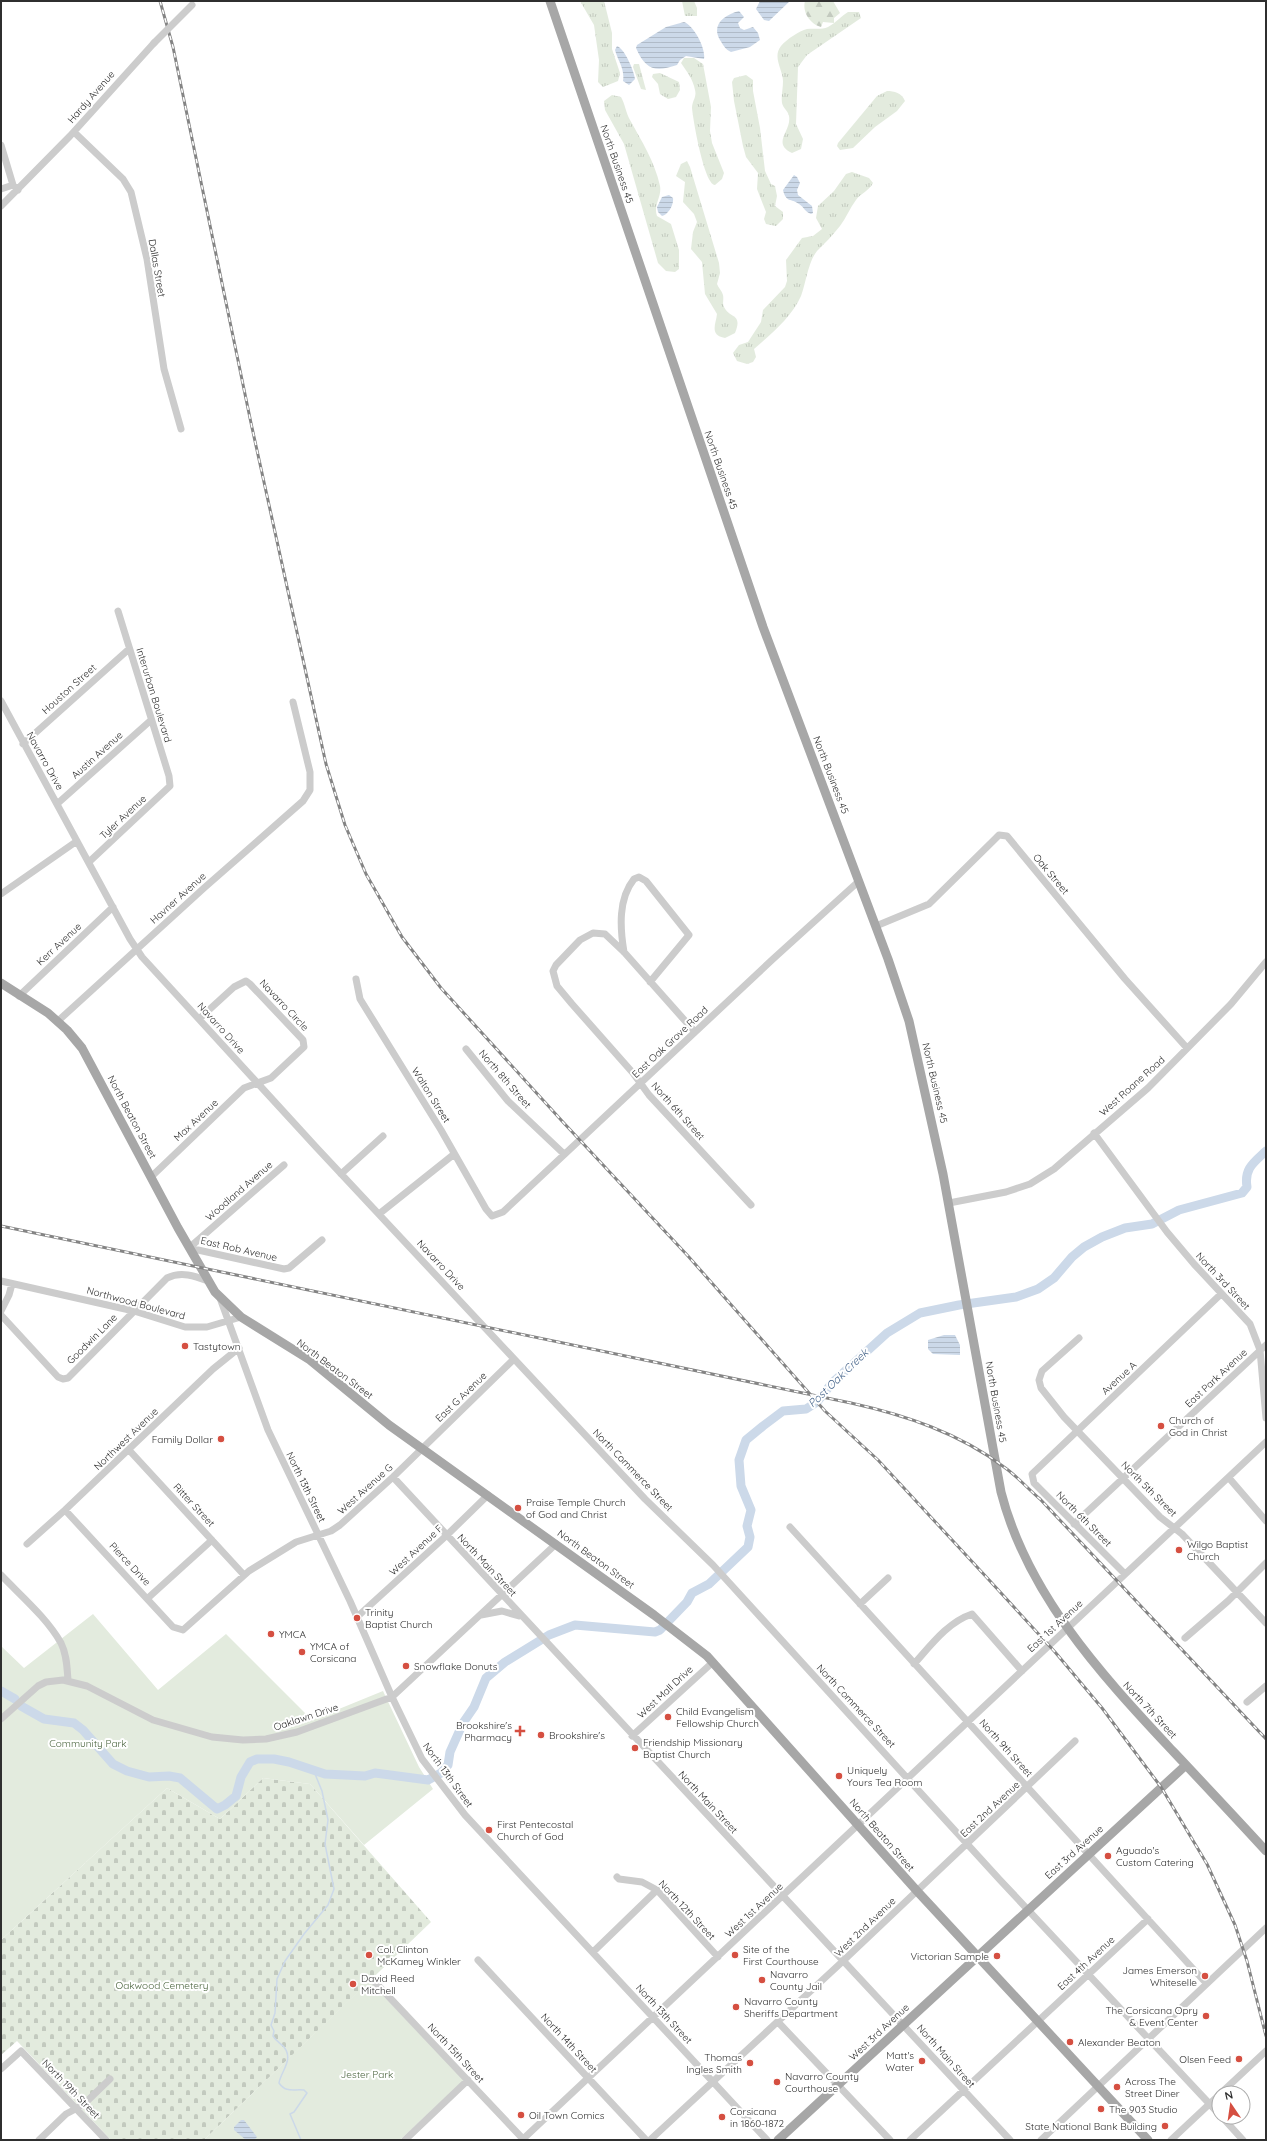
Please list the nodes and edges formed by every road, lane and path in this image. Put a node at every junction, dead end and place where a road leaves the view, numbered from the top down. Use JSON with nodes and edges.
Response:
{"nodes":[{"id":1,"x":550,"y":1,"type":"edge"},
{"id":2,"x":193,"y":3,"type":"edge"},
{"id":3,"x":74,"y":132,"type":"junction"},
{"id":4,"x":1,"y":145,"type":"edge"},
{"id":5,"x":15,"y":188,"type":"junction"},
{"id":6,"x":1,"y":189,"type":"edge"},
{"id":7,"x":1,"y":206,"type":"edge"},
{"id":8,"x":181,"y":429,"type":"dead end"},
{"id":9,"x":118,"y":611,"type":"dead end"},
{"id":10,"x":129,"y":648,"type":"junction"},
{"id":11,"x":1,"y":701,"type":"edge"},
{"id":12,"x":293,"y":702,"type":"dead end"},
{"id":13,"x":150,"y":721,"type":"junction"},
{"id":14,"x":23,"y":744,"type":"junction"},
{"id":15,"x":170,"y":786,"type":"joint"},
{"id":16,"x":57,"y":804,"type":"junction"},
{"id":17,"x":77,"y":841,"type":"junction"},
{"id":18,"x":89,"y":862,"type":"junction"},
{"id":19,"x":859,"y":881,"type":"junction"},
{"id":20,"x":1,"y":894,"type":"edge"},
{"id":21,"x":113,"y":907,"type":"junction"},
{"id":22,"x":876,"y":926,"type":"junction"},
{"id":23,"x":137,"y":950,"type":"junction"},
{"id":24,"x":624,"y":952,"type":"junction"},
{"id":25,"x":1266,"y":962,"type":"edge"},
{"id":26,"x":356,"y":979,"type":"dead end"},
{"id":27,"x":650,"y":982,"type":"junction"},
{"id":28,"x":1,"y":983,"type":"edge"},
{"id":29,"x":19,"y":996,"type":"junction"},
{"id":30,"x":199,"y":1019,"type":"junction"},
{"id":31,"x":58,"y":1021,"type":"junction"},
{"id":32,"x":695,"y":1032,"type":"junction"},
{"id":33,"x":1187,"y":1048,"type":"junction"},
{"id":34,"x":466,"y":1049,"type":"dead end"},
{"id":35,"x":258,"y":1083,"type":"junction"},
{"id":36,"x":641,"y":1084,"type":"junction"},
{"id":37,"x":1094,"y":1133,"type":"junction"},
{"id":38,"x":382,"y":1136,"type":"dead end"},
{"id":39,"x":564,"y":1154,"type":"junction"},
{"id":40,"x":453,"y":1155,"type":"junction"},
{"id":41,"x":284,"y":1165,"type":"dead end"},
{"id":42,"x":341,"y":1174,"type":"junction"},
{"id":43,"x":151,"y":1177,"type":"junction"},
{"id":44,"x":949,"y":1203,"type":"junction"},
{"id":45,"x":751,"y":1204,"type":"dead end"},
{"id":46,"x":379,"y":1214,"type":"junction"},
{"id":47,"x":495,"y":1217,"type":"joint"},
{"id":48,"x":322,"y":1240,"type":"dead end"},
{"id":49,"x":190,"y":1248,"type":"junction"},
{"id":50,"x":208,"y":1281,"type":"junction"},
{"id":51,"x":1,"y":1282,"type":"edge"},
{"id":52,"x":12,"y":1284,"type":"junction"},
{"id":53,"x":1221,"y":1294,"type":"junction"},
{"id":54,"x":219,"y":1296,"type":"junction"},
{"id":55,"x":134,"y":1311,"type":"junction"},
{"id":56,"x":1,"y":1312,"type":"edge"},
{"id":57,"x":1,"y":1315,"type":"edge"},
{"id":58,"x":242,"y":1316,"type":"junction"},
{"id":59,"x":228,"y":1320,"type":"junction"},
{"id":60,"x":484,"y":1326,"type":"joint"},
{"id":61,"x":1079,"y":1338,"type":"dead end"},
{"id":62,"x":239,"y":1348,"type":"junction"},
{"id":63,"x":1263,"y":1348,"type":"edge"},
{"id":64,"x":514,"y":1359,"type":"junction"},
{"id":65,"x":1266,"y":1418,"type":"edge"},
{"id":66,"x":1077,"y":1430,"type":"junction"},
{"id":67,"x":1266,"y":1442,"type":"edge"},
{"id":68,"x":422,"y":1449,"type":"junction"},
{"id":69,"x":129,"y":1450,"type":"junction"},
{"id":70,"x":1031,"y":1476,"type":"joint"},
{"id":71,"x":393,"y":1478,"type":"junction"},
{"id":72,"x":1123,"y":1478,"type":"junction"},
{"id":73,"x":1229,"y":1478,"type":"junction"},
{"id":74,"x":488,"y":1495,"type":"junction"},
{"id":75,"x":65,"y":1510,"type":"junction"},
{"id":76,"x":1266,"y":1521,"type":"edge"},
{"id":77,"x":1074,"y":1524,"type":"junction"},
{"id":78,"x":790,"y":1527,"type":"dead end"},
{"id":79,"x":1174,"y":1529,"type":"junction"},
{"id":80,"x":318,"y":1535,"type":"junction"},
{"id":81,"x":446,"y":1536,"type":"junction"},
{"id":82,"x":212,"y":1540,"type":"junction"},
{"id":83,"x":27,"y":1544,"type":"dead end"},
{"id":84,"x":556,"y":1544,"type":"junction"},
{"id":85,"x":1266,"y":1563,"type":"edge"},
{"id":86,"x":1032,"y":1572,"type":"joint"},
{"id":87,"x":1125,"y":1574,"type":"junction"},
{"id":88,"x":1,"y":1575,"type":"edge"},
{"id":89,"x":244,"y":1575,"type":"junction"},
{"id":90,"x":888,"y":1578,"type":"dead end"},
{"id":91,"x":1238,"y":1592,"type":"junction"},
{"id":92,"x":502,"y":1595,"type":"junction"},
{"id":93,"x":148,"y":1598,"type":"junction"},
{"id":94,"x":860,"y":1604,"type":"junction"},
{"id":95,"x":479,"y":1615,"type":"junction"},
{"id":96,"x":520,"y":1616,"type":"junction"},
{"id":97,"x":357,"y":1617,"type":"junction"},
{"id":98,"x":1266,"y":1623,"type":"edge"},
{"id":99,"x":1067,"y":1628,"type":"junction"},
{"id":100,"x":181,"y":1631,"type":"joint"},
{"id":101,"x":1185,"y":1638,"type":"dead end"},
{"id":102,"x":713,"y":1662,"type":"junction"},
{"id":103,"x":914,"y":1664,"type":"junction"},
{"id":104,"x":1022,"y":1671,"type":"junction"},
{"id":105,"x":68,"y":1680,"type":"junction"},
{"id":106,"x":1266,"y":1686,"type":"edge"},
{"id":107,"x":392,"y":1697,"type":"junction"},
{"id":108,"x":1247,"y":1702,"type":"dead end"},
{"id":109,"x":1,"y":1719,"type":"edge"},
{"id":110,"x":968,"y":1722,"type":"junction"},
{"id":111,"x":632,"y":1736,"type":"junction"},
{"id":112,"x":1075,"y":1740,"type":"dead end"},
{"id":113,"x":1186,"y":1765,"type":"junction"},
{"id":114,"x":909,"y":1778,"type":"junction"},
{"id":115,"x":1028,"y":1787,"type":"junction"},
{"id":116,"x":859,"y":1825,"type":"junction"},
{"id":117,"x":968,"y":1844,"type":"junction"},
{"id":118,"x":1266,"y":1851,"type":"edge"},
{"id":119,"x":1088,"y":1854,"type":"junction"},
{"id":120,"x":617,"y":1877,"type":"dead end"},
{"id":121,"x":657,"y":1890,"type":"junction"},
{"id":122,"x":916,"y":1891,"type":"junction"},
{"id":123,"x":782,"y":1897,"type":"junction"},
{"id":124,"x":1028,"y":1909,"type":"junction"},
{"id":125,"x":1148,"y":1919,"type":"junction"},
{"id":126,"x":1266,"y":1928,"type":"edge"},
{"id":127,"x":593,"y":1952,"type":"junction"},
{"id":128,"x":978,"y":1956,"type":"junction"},
{"id":129,"x":718,"y":1957,"type":"junction"},
{"id":130,"x":478,"y":1960,"type":"dead end"},
{"id":131,"x":843,"y":1961,"type":"junction"},
{"id":132,"x":1088,"y":1974,"type":"junction"},
{"id":133,"x":373,"y":1980,"type":"dead end"},
{"id":134,"x":1206,"y":1983,"type":"junction"},
{"id":135,"x":653,"y":2017,"type":"junction"},
{"id":136,"x":1037,"y":2021,"type":"junction"},
{"id":137,"x":778,"y":2022,"type":"junction"},
{"id":138,"x":904,"y":2025,"type":"junction"},
{"id":139,"x":1149,"y":2038,"type":"junction"},
{"id":140,"x":1266,"y":2051,"type":"edge"},
{"id":141,"x":1,"y":2069,"type":"edge"},
{"id":142,"x":588,"y":2078,"type":"junction"},
{"id":143,"x":110,"y":2079,"type":"dead end"},
{"id":144,"x":468,"y":2080,"type":"junction"},
{"id":145,"x":714,"y":2082,"type":"junction"},
{"id":146,"x":838,"y":2085,"type":"junction"},
{"id":147,"x":1230,"y":2085,"type":"edge"},
{"id":148,"x":1098,"y":2086,"type":"junction"},
{"id":149,"x":963,"y":2091,"type":"junction"},
{"id":150,"x":1209,"y":2104,"type":"joint"},
{"id":151,"x":76,"y":2109,"type":"junction"},
{"id":152,"x":1229,"y":2125,"type":"edge"},
{"id":153,"x":408,"y":2139,"type":"edge"},
{"id":154,"x":39,"y":2140,"type":"edge"},
{"id":155,"x":106,"y":2140,"type":"edge"},
{"id":156,"x":523,"y":2140,"type":"edge"},
{"id":157,"x":646,"y":2140,"type":"edge"},
{"id":158,"x":650,"y":2140,"type":"edge"},
{"id":159,"x":767,"y":2140,"type":"edge"},
{"id":160,"x":778,"y":2140,"type":"edge"},
{"id":161,"x":890,"y":2140,"type":"edge"},
{"id":162,"x":910,"y":2140,"type":"edge"},
{"id":163,"x":1010,"y":2140,"type":"edge"},
{"id":164,"x":1042,"y":2140,"type":"edge"},
{"id":165,"x":1148,"y":2140,"type":"edge"},
{"id":166,"x":1171,"y":2140,"type":"edge"},
{"id":167,"x":1243,"y":2140,"type":"edge"}],
"edges":[{"from":1,"to":19,"type":"main road","name":"North Business 45"},
{"from":2,"to":3,"type":"street","name":"Hardy Avenue","bridge":true},
{"from":3,"to":5,"type":"street","name":"Hardy Avenue"},
{"from":3,"to":8,"type":"street","name":"Dallas Street"},
{"from":4,"to":5,"type":"street"},
{"from":5,"to":6,"type":"street"},
{"from":5,"to":7,"type":"street","name":"Hardy Avenue"},
{"from":9,"to":10,"type":"street","name":"Interurban Boulevard"},
{"from":10,"to":13,"type":"street","name":"Interurban Boulevard"},
{"from":10,"to":14,"type":"street","name":"Houston Street"},
{"from":11,"to":14,"type":"street","name":"Navarro Drive"},
{"from":12,"to":23,"type":"street","name":"Havner Avenue"},
{"from":13,"to":15,"type":"street","name":"Interurban Boulevard"},
{"from":13,"to":16,"type":"street","name":"Austin Avenue"},
{"from":14,"to":16,"type":"street","name":"Navarro Drive"},
{"from":15,"to":18,"type":"street","name":"Tyler Avenue"},
{"from":16,"to":17,"type":"street","name":"Navarro Drive"},
{"from":17,"to":18,"type":"street","name":"Navarro Drive"},
{"from":17,"to":20,"type":"street"},
{"from":18,"to":21,"type":"street","name":"Navarro Drive"},
{"from":19,"to":22,"type":"main road","name":"North Business 45"},
{"from":19,"to":32,"type":"street","name":"East Oak Grove Road"},
{"from":21,"to":23,"type":"street","name":"Navarro Drive"},
{"from":21,"to":29,"type":"street","name":"Kerr Avenue"},
{"from":22,"to":33,"type":"street","name":"Oak Street"},
{"from":22,"to":44,"type":"main road","name":"North Business 45"},
{"from":23,"to":30,"type":"street","name":"Navarro Drive"},
{"from":23,"to":31,"type":"street","name":"Havner Avenue"},
{"from":24,"to":27,"type":"street"},
{"from":24,"to":27,"type":"street"},
{"from":24,"to":36,"type":"street","name":"North 6th Street"},
{"from":25,"to":33,"type":"street","name":"West Roane Road"},
{"from":26,"to":40,"type":"street","name":"Walton Street"},
{"from":27,"to":32,"type":"street"},
{"from":28,"to":29,"type":"main road","name":"North Beaton Street"},
{"from":29,"to":31,"type":"main road","name":"North Beaton Street"},
{"from":30,"to":35,"type":"street","name":"Navarro Drive"},
{"from":30,"to":35,"type":"street","name":"Navarro Circle"},
{"from":31,"to":43,"type":"main road","name":"North Beaton Street"},
{"from":32,"to":36,"type":"street","name":"East Oak Grove Road"},
{"from":33,"to":37,"type":"street","name":"West Roane Road"},
{"from":34,"to":39,"type":"street","name":"North 8th Street"},
{"from":35,"to":42,"type":"street","name":"Navarro Drive"},
{"from":35,"to":43,"type":"street","name":"Max Avenue"},
{"from":36,"to":39,"type":"street","name":"East Oak Grove Road"},
{"from":36,"to":45,"type":"street","name":"North 6th Street"},
{"from":37,"to":44,"type":"street","name":"West Roane Road"},
{"from":37,"to":53,"type":"street","name":"North 3rd Street"},
{"from":38,"to":42,"type":"street"},
{"from":39,"to":47,"type":"street","name":"East Oak Grove Road"},
{"from":40,"to":46,"type":"street"},
{"from":40,"to":47,"type":"street","name":"Walton Street"},
{"from":41,"to":49,"type":"street","name":"Woodland Avenue"},
{"from":42,"to":46,"type":"street","name":"Navarro Drive"},
{"from":43,"to":49,"type":"main road","name":"North Beaton Street"},
{"from":44,"to":86,"type":"main road","name":"North Business 45"},
{"from":46,"to":60,"type":"street","name":"Navarro Drive"},
{"from":48,"to":49,"type":"street","name":"East Rob Avenue"},
{"from":49,"to":50,"type":"main road","name":"North Beaton Street"},
{"from":50,"to":54,"type":"main road","name":"North Beaton Street"},
{"from":50,"to":55,"type":"street","name":"Goodwin Lane"},
{"from":51,"to":52,"type":"street","name":"Northwood Boulevard"},
{"from":52,"to":55,"type":"street","name":"Northwood Boulevard"},
{"from":52,"to":56,"type":"street"},
{"from":53,"to":63,"type":"street","name":"North 3rd Street"},
{"from":53,"to":66,"type":"street","name":"Avenue A"},
{"from":54,"to":58,"type":"main road","name":"North Beaton Street"},
{"from":54,"to":59,"type":"street","name":"North 13th Street"},
{"from":55,"to":57,"type":"street","name":"Goodwin Lane"},
{"from":55,"to":59,"type":"street","name":"Northwood Boulevard"},
{"from":58,"to":59,"type":"street","name":"Northwood Boulevard"},
{"from":58,"to":68,"type":"main road","name":"North Beaton Street"},
{"from":59,"to":62,"type":"street","name":"North 13th Street"},
{"from":60,"to":64,"type":"street","name":"North Commerce Street"},
{"from":61,"to":66,"type":"street","name":"North 5th Street"},
{"from":62,"to":69,"type":"street","name":"Northwest Avenue"},
{"from":62,"to":80,"type":"street","name":"North 13th Street"},
{"from":63,"to":65,"type":"street","name":"North 3rd Street"},
{"from":63,"to":72,"type":"street","name":"East Park Avenue"},
{"from":64,"to":68,"type":"street","name":"East G Avenue"},
{"from":64,"to":114,"type":"street","name":"North Commerce Street"},
{"from":66,"to":70,"type":"street","name":"Avenue A"},
{"from":66,"to":72,"type":"street","name":"North 5th Street"},
{"from":67,"to":73,"type":"street","name":"East 1st Avenue"},
{"from":68,"to":71,"type":"street","name":"West Avenue G"},
{"from":68,"to":74,"type":"main road","name":"North Beaton Street"},
{"from":69,"to":75,"type":"street","name":"Northwest Avenue"},
{"from":69,"to":82,"type":"street","name":"Ritter Street"},
{"from":70,"to":77,"type":"street","name":"North 6th Street"},
{"from":71,"to":80,"type":"street","name":"West Avenue G"},
{"from":71,"to":81,"type":"street","name":"North Main Street"},
{"from":72,"to":77,"type":"street","name":"East Park Avenue"},
{"from":72,"to":79,"type":"street","name":"North 5th Street"},
{"from":73,"to":76,"type":"street"},
{"from":73,"to":79,"type":"street","name":"East 1st Avenue"},
{"from":74,"to":81,"type":"street","name":"West Avenue F"},
{"from":74,"to":84,"type":"main road","name":"North Beaton Street"},
{"from":75,"to":83,"type":"street","name":"Northwest Avenue"},
{"from":75,"to":93,"type":"street","name":"Pierce Drive"},
{"from":77,"to":87,"type":"street","name":"North 6th Street"},
{"from":78,"to":94,"type":"street","name":"North 9th Street"},
{"from":79,"to":87,"type":"street","name":"East 1st Avenue"},
{"from":79,"to":91,"type":"street","name":"North 5th Street"},
{"from":80,"to":89,"type":"street","name":"West Avenue G"},
{"from":80,"to":97,"type":"street","name":"North 13th Street"},
{"from":81,"to":92,"type":"street","name":"North Main Street"},
{"from":81,"to":97,"type":"street","name":"West Avenue F"},
{"from":82,"to":89,"type":"street","name":"Ritter Street"},
{"from":82,"to":93,"type":"street"},
{"from":84,"to":92,"type":"street","name":"Oaklawn Drive"},
{"from":84,"to":102,"type":"main road","name":"North Beaton Street"},
{"from":85,"to":91,"type":"street"},
{"from":86,"to":99,"type":"main road","name":"North 7th Street"},
{"from":87,"to":99,"type":"street","name":"East 1st Avenue"},
{"from":88,"to":105,"type":"street"},
{"from":89,"to":100,"type":"street","name":"West Avenue G"},
{"from":90,"to":94,"type":"street"},
{"from":91,"to":98,"type":"street","name":"North 5th Street"},
{"from":91,"to":101,"type":"street"},
{"from":92,"to":95,"type":"street","name":"Oaklawn Drive"},
{"from":92,"to":96,"type":"street","name":"North Main Street"},
{"from":93,"to":100,"type":"street","name":"Pierce Drive"},
{"from":94,"to":103,"type":"street","name":"North 9th Street"},
{"from":95,"to":96,"type":"street"},
{"from":95,"to":107,"type":"street","name":"Oaklawn Drive"},
{"from":96,"to":111,"type":"street","name":"North Main Street"},
{"from":97,"to":107,"type":"street","name":"North 13th Street"},
{"from":99,"to":104,"type":"street","name":"East 1st Avenue"},
{"from":99,"to":113,"type":"main road","name":"North 7th Street"},
{"from":102,"to":111,"type":"street","name":"West Mall Drive"},
{"from":102,"to":116,"type":"main road","name":"North Beaton Street"},
{"from":103,"to":104,"type":"street"},
{"from":103,"to":110,"type":"street","name":"North 9th Street"},
{"from":104,"to":110,"type":"street","name":"East 1st Avenue"},
{"from":105,"to":107,"type":"street","name":"Oaklawn Drive"},
{"from":105,"to":109,"type":"street","name":"Oaklawn Drive"},
{"from":106,"to":108,"type":"street"},
{"from":107,"to":127,"type":"street","name":"North 13th Street"},
{"from":110,"to":114,"type":"street","name":"East 1st Avenue"},
{"from":110,"to":115,"type":"street","name":"North 9th Street"},
{"from":111,"to":123,"type":"street","name":"North Main Street"},
{"from":112,"to":115,"type":"street","name":"East 2nd Avenue"},
{"from":113,"to":118,"type":"main road","name":"North 7th Street"},
{"from":113,"to":119,"type":"main road","name":"East 3rd Avenue"},
{"from":114,"to":116,"type":"street","name":"East 1st Avenue"},
{"from":114,"to":117,"type":"street","name":"North Commerce Street"},
{"from":115,"to":117,"type":"street","name":"East 2nd Avenue"},
{"from":115,"to":119,"type":"street","name":"North 9th Street"},
{"from":116,"to":122,"type":"main road","name":"North Beaton Street"},
{"from":116,"to":123,"type":"street","name":"West 1st Avenue"},
{"from":117,"to":122,"type":"street","name":"East 2nd Avenue"},
{"from":117,"to":124,"type":"street","name":"North Commerce Street"},
{"from":119,"to":124,"type":"main road","name":"East 3rd Avenue"},
{"from":119,"to":125,"type":"street","name":"North 9th Street"},
{"from":120,"to":121,"type":"street","name":"North 12th Street"},
{"from":121,"to":127,"type":"street"},
{"from":121,"to":129,"type":"street","name":"North 12th Street"},
{"from":122,"to":128,"type":"main road","name":"North Beaton Street"},
{"from":122,"to":131,"type":"street","name":"West 2nd Avenue"},
{"from":123,"to":129,"type":"street","name":"West 1st Avenue"},
{"from":123,"to":131,"type":"street","name":"North Main Street"},
{"from":124,"to":128,"type":"main road","name":"East 3rd Avenue"},
{"from":124,"to":132,"type":"street","name":"North Commerce Street"},
{"from":125,"to":132,"type":"street","name":"East 4th Avenue"},
{"from":125,"to":134,"type":"street","name":"North 9th Street"},
{"from":126,"to":134,"type":"street"},
{"from":127,"to":135,"type":"street","name":"North 13th Street"},
{"from":128,"to":136,"type":"main road","name":"North Beaton Street"},
{"from":128,"to":138,"type":"main road","name":"West 3rd Avenue"},
{"from":129,"to":135,"type":"street","name":"West 1st Avenue"},
{"from":130,"to":142,"type":"street","name":"North 14th Street"},
{"from":131,"to":137,"type":"street","name":"West 2nd Avenue"},
{"from":131,"to":138,"type":"street","name":"North Main Street"},
{"from":132,"to":136,"type":"street","name":"East 4th Avenue"},
{"from":132,"to":139,"type":"street","name":"North Commerce Street"},
{"from":133,"to":144,"type":"street","name":"North 15th Street"},
{"from":134,"to":139,"type":"street"},
{"from":135,"to":142,"type":"street","name":"West 1st Avenue"},
{"from":135,"to":145,"type":"street","name":"North 13th Street"},
{"from":136,"to":148,"type":"main road","name":"North Beaton Street"},
{"from":136,"to":149,"type":"street","name":"East 4th Avenue"},
{"from":137,"to":145,"type":"street","name":"West 2nd Avenue"},
{"from":137,"to":146,"type":"street"},
{"from":138,"to":146,"type":"main road","name":"West 3rd Avenue"},
{"from":138,"to":149,"type":"street","name":"North Main Street"},
{"from":139,"to":148,"type":"street"},
{"from":139,"to":150,"type":"street","name":"North Commerce Street"},
{"from":140,"to":147,"type":"street"},
{"from":141,"to":151,"type":"street","name":"North 19th Street"},
{"from":142,"to":156,"type":"street","name":"West 1st Avenue"},
{"from":142,"to":157,"type":"street","name":"North 14th Street"},
{"from":143,"to":151,"type":"street"},
{"from":144,"to":153,"type":"street"},
{"from":144,"to":156,"type":"street","name":"North 15th Street"},
{"from":145,"to":158,"type":"street","name":"West 2nd Avenue"},
{"from":145,"to":159,"type":"street","name":"North 13th Street"},
{"from":146,"to":160,"type":"main road","name":"West 3rd Avenue"},
{"from":146,"to":161,"type":"street"},
{"from":148,"to":164,"type":"street"},
{"from":148,"to":165,"type":"main road","name":"North Beaton Street"},
{"from":149,"to":162,"type":"street","name":"East 4th Avenue"},
{"from":149,"to":163,"type":"street","name":"North Main Street"},
{"from":150,"to":166,"type":"street"},
{"from":151,"to":154,"type":"street"},
{"from":151,"to":155,"type":"street","name":"North 19th Street"},
{"from":152,"to":167,"type":"street"}]}
